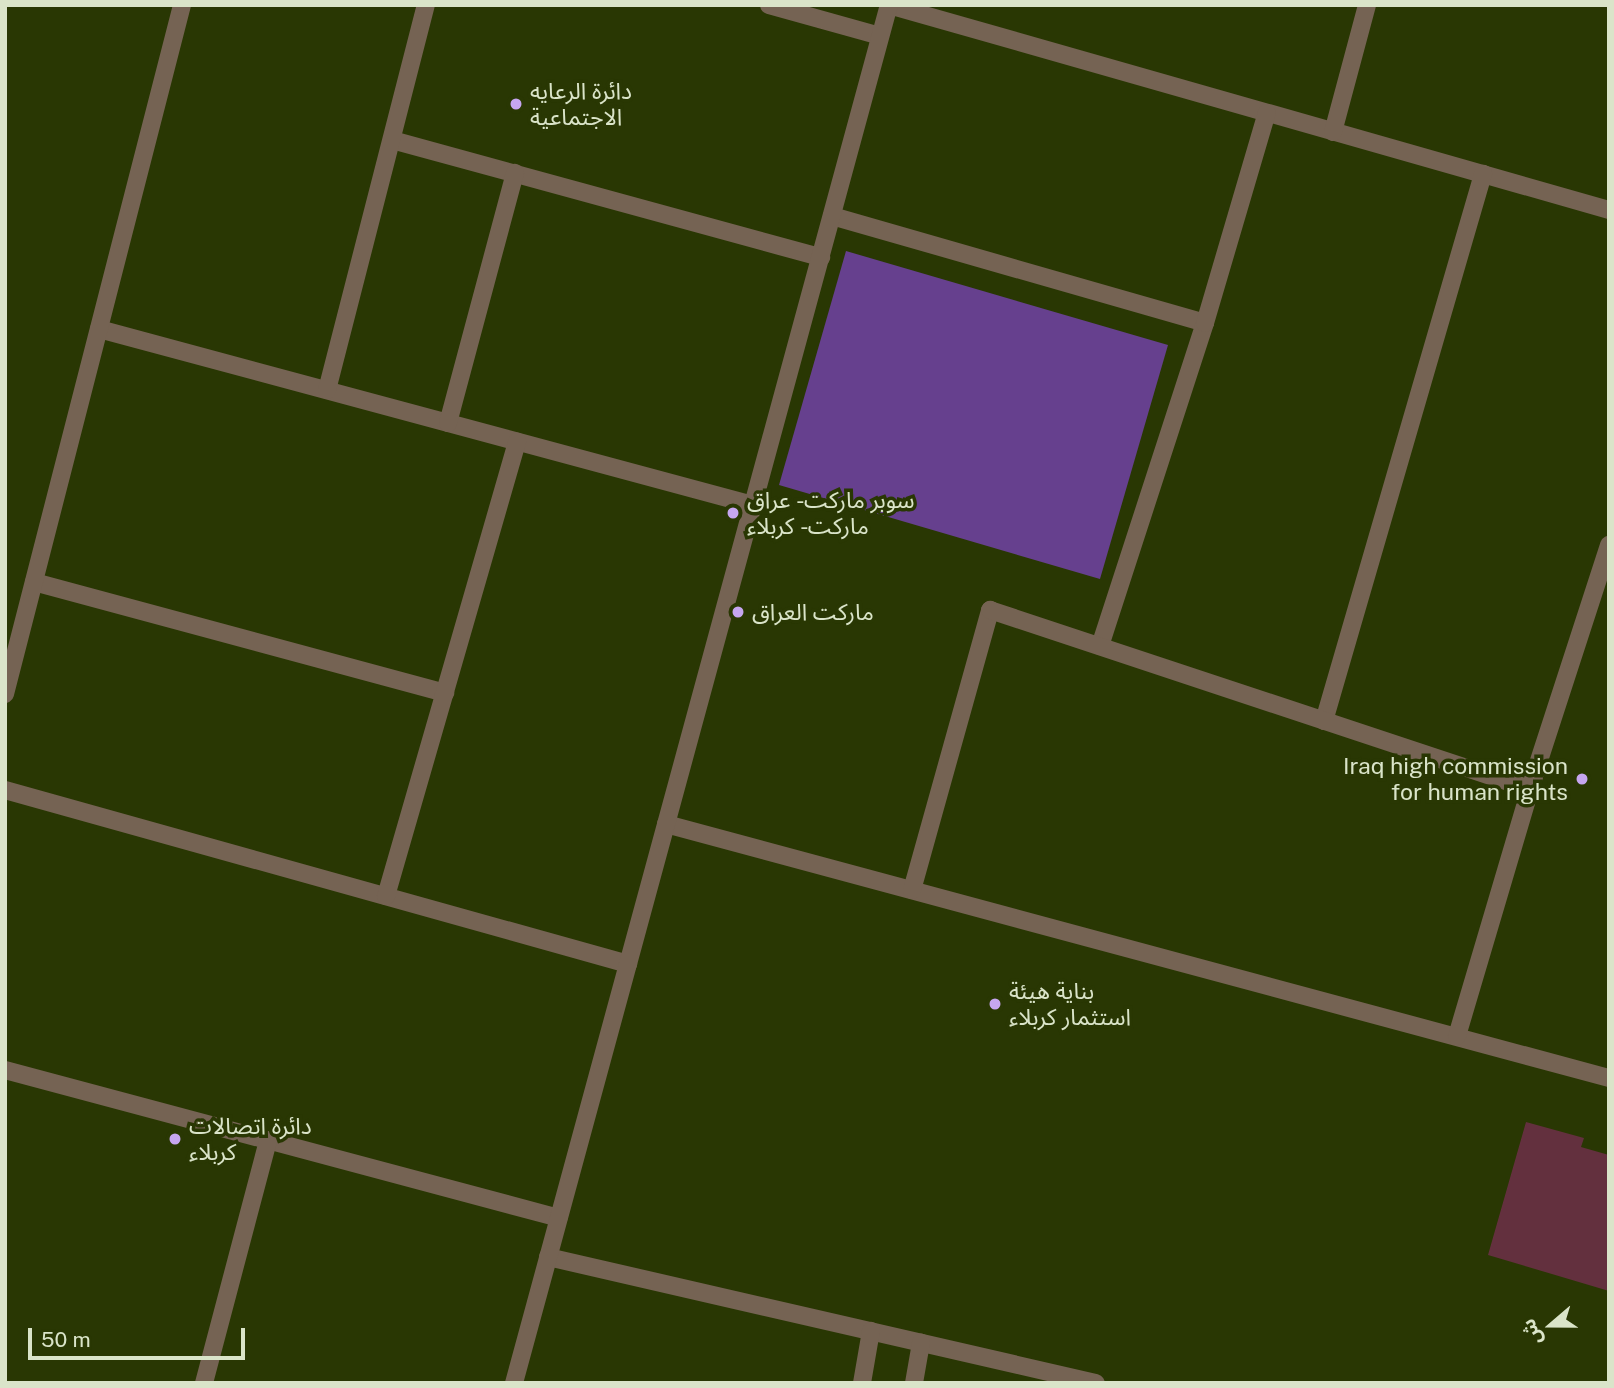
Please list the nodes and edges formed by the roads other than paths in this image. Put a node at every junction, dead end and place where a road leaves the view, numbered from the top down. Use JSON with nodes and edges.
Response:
{"nodes":[{"id":1,"x":182,"y":5,"type":"edge"},
{"id":2,"x":426,"y":5,"type":"edge"},
{"id":3,"x":769,"y":5,"type":"edge"},
{"id":4,"x":889,"y":5,"type":"edge"},
{"id":5,"x":1367,"y":5,"type":"edge"},
{"id":6,"x":880,"y":36,"type":"junction"},
{"id":7,"x":1266,"y":113,"type":"junction"},
{"id":8,"x":1333,"y":132,"type":"junction"},
{"id":9,"x":391,"y":140,"type":"junction"},
{"id":10,"x":515,"y":173,"type":"junction"},
{"id":11,"x":1483,"y":174,"type":"junction"},
{"id":12,"x":1609,"y":210,"type":"edge"},
{"id":13,"x":832,"y":216,"type":"junction"},
{"id":14,"x":821,"y":257,"type":"junction"},
{"id":15,"x":1205,"y":323,"type":"junction"},
{"id":16,"x":99,"y":329,"type":"junction"},
{"id":17,"x":327,"y":390,"type":"junction"},
{"id":18,"x":448,"y":423,"type":"junction"},
{"id":19,"x":517,"y":442,"type":"junction"},
{"id":20,"x":753,"y":505,"type":"junction"},
{"id":21,"x":1609,"y":545,"type":"edge"},
{"id":22,"x":34,"y":582,"type":"junction"},
{"id":23,"x":1100,"y":646,"type":"junction"},
{"id":24,"x":445,"y":693,"type":"junction"},
{"id":25,"x":5,"y":694,"type":"edge"},
{"id":26,"x":1324,"y":721,"type":"junction"},
{"id":27,"x":1530,"y":789,"type":"junction"},
{"id":28,"x":5,"y":790,"type":"edge"},
{"id":29,"x":666,"y":824,"type":"junction"},
{"id":30,"x":912,"y":890,"type":"junction"},
{"id":31,"x":386,"y":896,"type":"junction"},
{"id":32,"x":628,"y":964,"type":"junction"},
{"id":33,"x":1457,"y":1037,"type":"junction"},
{"id":34,"x":5,"y":1070,"type":"edge"},
{"id":35,"x":1609,"y":1078,"type":"edge"},
{"id":36,"x":268,"y":1140,"type":"junction"},
{"id":37,"x":559,"y":1218,"type":"junction"},
{"id":38,"x":548,"y":1257,"type":"junction"},
{"id":39,"x":871,"y":1331,"type":"junction"},
{"id":40,"x":921,"y":1343,"type":"junction"},
{"id":41,"x":204,"y":1383,"type":"edge"},
{"id":42,"x":514,"y":1383,"type":"edge"},
{"id":43,"x":862,"y":1383,"type":"edge"},
{"id":44,"x":914,"y":1383,"type":"edge"},
{"id":45,"x":1096,"y":1383,"type":"edge"}],
"edges":[{"from":1,"to":16,"type":"street"},
{"from":2,"to":9,"type":"street"},
{"from":3,"to":6,"type":"street"},
{"from":4,"to":6,"type":"street"},
{"from":4,"to":7,"type":"street"},
{"from":5,"to":8,"type":"street"},
{"from":6,"to":13,"type":"street"},
{"from":7,"to":8,"type":"street"},
{"from":7,"to":15,"type":"street"},
{"from":8,"to":11,"type":"street"},
{"from":9,"to":10,"type":"street"},
{"from":9,"to":17,"type":"street"},
{"from":10,"to":14,"type":"street"},
{"from":10,"to":18,"type":"street"},
{"from":11,"to":12,"type":"street"},
{"from":11,"to":26,"type":"street"},
{"from":13,"to":14,"type":"street"},
{"from":13,"to":15,"type":"street"},
{"from":14,"to":20,"type":"street"},
{"from":15,"to":23,"type":"street"},
{"from":16,"to":17,"type":"street"},
{"from":16,"to":22,"type":"street"},
{"from":17,"to":18,"type":"street"},
{"from":18,"to":19,"type":"street"},
{"from":19,"to":20,"type":"street"},
{"from":19,"to":24,"type":"street"},
{"from":20,"to":29,"type":"street"},
{"from":21,"to":27,"type":"street"},
{"from":22,"to":24,"type":"street"},
{"from":22,"to":25,"type":"street"},
{"from":23,"to":26,"type":"street"},
{"from":23,"to":30,"type":"street"},
{"from":24,"to":31,"type":"street"},
{"from":26,"to":27,"type":"street"},
{"from":27,"to":33,"type":"street"},
{"from":28,"to":31,"type":"street"},
{"from":29,"to":30,"type":"street"},
{"from":29,"to":32,"type":"street"},
{"from":30,"to":33,"type":"street"},
{"from":31,"to":32,"type":"street"},
{"from":32,"to":37,"type":"street"},
{"from":33,"to":35,"type":"street"},
{"from":34,"to":36,"type":"street"},
{"from":36,"to":37,"type":"street"},
{"from":36,"to":41,"type":"street"},
{"from":37,"to":38,"type":"street"},
{"from":38,"to":39,"type":"street"},
{"from":38,"to":42,"type":"street"},
{"from":39,"to":40,"type":"street"},
{"from":39,"to":43,"type":"street"},
{"from":40,"to":44,"type":"street"},
{"from":40,"to":45,"type":"street"}]}
